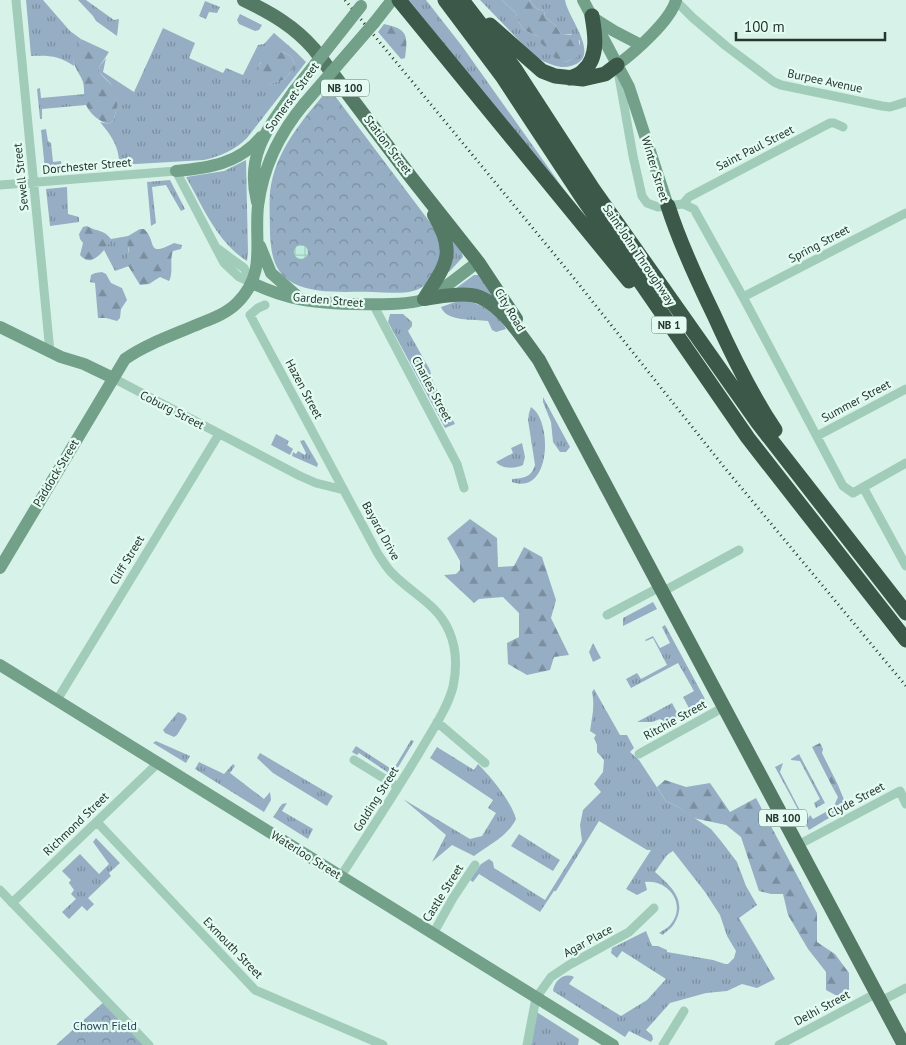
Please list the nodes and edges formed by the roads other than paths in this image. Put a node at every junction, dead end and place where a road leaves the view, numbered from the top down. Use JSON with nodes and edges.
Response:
{"nodes":[{"id":1,"x":16,"y":0,"type":"edge"},
{"id":2,"x":244,"y":0,"type":"edge"},
{"id":3,"x":392,"y":0,"type":"edge"},
{"id":4,"x":399,"y":0,"type":"edge"},
{"id":5,"x":445,"y":0,"type":"edge"},
{"id":6,"x":463,"y":0,"type":"edge"},
{"id":7,"x":583,"y":0,"type":"edge"},
{"id":8,"x":676,"y":1,"type":"edge"},
{"id":9,"x":363,"y":3,"type":"edge"},
{"id":10,"x":592,"y":16,"type":"junction"},
{"id":11,"x":641,"y":45,"type":"junction"},
{"id":12,"x":617,"y":65,"type":"junction"},
{"id":13,"x":569,"y":78,"type":"junction"},
{"id":14,"x":906,"y":102,"type":"edge"},
{"id":15,"x":270,"y":125,"type":"junction"},
{"id":16,"x":842,"y":127,"type":"dead end"},
{"id":17,"x":176,"y":171,"type":"junction"},
{"id":18,"x":410,"y":176,"type":"junction"},
{"id":19,"x":34,"y":183,"type":"junction"},
{"id":20,"x":0,"y":185,"type":"edge"},
{"id":21,"x":675,"y":205,"type":"junction"},
{"id":22,"x":258,"y":207,"type":"junction"},
{"id":23,"x":906,"y":213,"type":"edge"},
{"id":24,"x":259,"y":242,"type":"junction"},
{"id":25,"x":478,"y":262,"type":"junction"},
{"id":26,"x":252,"y":283,"type":"junction"},
{"id":27,"x":743,"y":298,"type":"junction"},
{"id":28,"x":424,"y":299,"type":"junction"},
{"id":29,"x":302,"y":300,"type":"junction"},
{"id":30,"x":373,"y":304,"type":"junction"},
{"id":31,"x":265,"y":305,"type":"dead end"},
{"id":32,"x":0,"y":327,"type":"edge"},
{"id":33,"x":50,"y":352,"type":"junction"},
{"id":34,"x":692,"y":359,"type":"junction"},
{"id":35,"x":539,"y":360,"type":"junction"},
{"id":36,"x":113,"y":378,"type":"junction"},
{"id":37,"x":906,"y":389,"type":"edge"},
{"id":38,"x":218,"y":434,"type":"junction"},
{"id":39,"x":817,"y":436,"type":"junction"},
{"id":40,"x":906,"y":464,"type":"edge"},
{"id":41,"x":863,"y":487,"type":"junction"},
{"id":42,"x":464,"y":488,"type":"dead end"},
{"id":43,"x":344,"y":490,"type":"junction"},
{"id":44,"x":836,"y":523,"type":"junction"},
{"id":45,"x":739,"y":550,"type":"dead end"},
{"id":46,"x":906,"y":566,"type":"edge"},
{"id":47,"x":0,"y":568,"type":"edge"},
{"id":48,"x":661,"y":590,"type":"junction"},
{"id":49,"x":906,"y":612,"type":"edge"},
{"id":50,"x":608,"y":615,"type":"dead end"},
{"id":51,"x":906,"y":640,"type":"edge"},
{"id":52,"x":0,"y":665,"type":"edge"},
{"id":53,"x":57,"y":700,"type":"junction"},
{"id":54,"x":724,"y":707,"type":"junction"},
{"id":55,"x":437,"y":722,"type":"junction"},
{"id":56,"x":431,"y":734,"type":"joint"},
{"id":57,"x":639,"y":754,"type":"dead end"},
{"id":58,"x":354,"y":760,"type":"dead end"},
{"id":59,"x":158,"y":763,"type":"junction"},
{"id":60,"x":485,"y":763,"type":"dead end"},
{"id":61,"x":398,"y":786,"type":"junction"},
{"id":62,"x":906,"y":804,"type":"edge"},
{"id":63,"x":96,"y":822,"type":"junction"},
{"id":64,"x":798,"y":845,"type":"junction"},
{"id":65,"x":475,"y":865,"type":"dead end"},
{"id":66,"x":341,"y":876,"type":"junction"},
{"id":67,"x":0,"y":890,"type":"edge"},
{"id":68,"x":12,"y":903,"type":"junction"},
{"id":69,"x":654,"y":908,"type":"dead end"},
{"id":70,"x":432,"y":934,"type":"junction"},
{"id":71,"x":906,"y":988,"type":"edge"},
{"id":72,"x":879,"y":997,"type":"junction"},
{"id":73,"x":536,"y":998,"type":"junction"},
{"id":74,"x":684,"y":1011,"type":"dead end"},
{"id":75,"x":149,"y":1045,"type":"edge"},
{"id":76,"x":383,"y":1045,"type":"edge"},
{"id":77,"x":527,"y":1045,"type":"edge"},
{"id":78,"x":613,"y":1045,"type":"edge"},
{"id":79,"x":663,"y":1045,"type":"edge"},
{"id":80,"x":779,"y":1045,"type":"edge"},
{"id":81,"x":904,"y":1045,"type":"edge"}],
"edges":[{"from":1,"to":19,"type":"street","name":"Sewell Street"},
{"from":2,"to":18,"type":"main road","name":"Station Street","number":"NB 100"},
{"from":3,"to":22,"type":"street","name":"Somerset Street","bridge":true},
{"from":4,"to":34,"type":"highway"},
{"from":5,"to":34,"type":"highway","name":"Saint John Throughway","number":"NB 1"},
{"from":6,"to":13,"type":"highway"},
{"from":6,"to":44,"type":"highway","name":"Saint John Throughway","number":"NB 1"},
{"from":7,"to":10,"type":"street"},
{"from":8,"to":11,"type":"street"},
{"from":8,"to":14,"type":"street","name":"Burpee Avenue"},
{"from":9,"to":15,"type":"street","name":"Somerset Street","bridge":true},
{"from":10,"to":11,"type":"street"},
{"from":10,"to":12,"type":"street"},
{"from":10,"to":13,"type":"highway"},
{"from":11,"to":12,"type":"street"},
{"from":12,"to":13,"type":"highway"},
{"from":12,"to":21,"type":"street","name":"Winter Street"},
{"from":12,"to":21,"type":"street","name":"Winter Street"},
{"from":15,"to":17,"type":"street"},
{"from":15,"to":22,"type":"street","name":"Somerset Street"},
{"from":16,"to":21,"type":"street","name":"Saint Paul Street"},
{"from":17,"to":19,"type":"street","name":"Dorchester Street"},
{"from":17,"to":26,"type":"street"},
{"from":18,"to":25,"type":"main road","name":"Station Street","number":"NB 100"},
{"from":18,"to":28,"type":"main road"},
{"from":19,"to":20,"type":"street","name":"Dorchester Street"},
{"from":19,"to":33,"type":"street","name":"Sewell Street"},
{"from":21,"to":27,"type":"street"},
{"from":21,"to":44,"type":"highway"},
{"from":22,"to":24,"type":"street","name":"Somerset Street"},
{"from":23,"to":27,"type":"street","name":"Spring Street"},
{"from":24,"to":26,"type":"street","name":"Somerset Street"},
{"from":24,"to":29,"type":"street"},
{"from":25,"to":28,"type":"street","name":"Garden Street"},
{"from":25,"to":35,"type":"main road","name":"City Road","number":"NB 100"},
{"from":26,"to":29,"type":"street","name":"Garden Street"},
{"from":26,"to":36,"type":"street"},
{"from":27,"to":39,"type":"street"},
{"from":28,"to":30,"type":"street","name":"Garden Street"},
{"from":28,"to":35,"type":"main road"},
{"from":29,"to":30,"type":"street","name":"Garden Street"},
{"from":30,"to":42,"type":"street","name":"Charles Street"},
{"from":31,"to":43,"type":"street","name":"Hazen Street"},
{"from":32,"to":33,"type":"street","name":"Coburg Street"},
{"from":33,"to":36,"type":"street","name":"Coburg Street"},
{"from":34,"to":51,"type":"highway","name":"Saint John Throughway","number":"NB 1"},
{"from":35,"to":48,"type":"main road","number":"NB 100"},
{"from":36,"to":38,"type":"street","name":"Coburg Street"},
{"from":36,"to":47,"type":"street","name":"Paddock Street"},
{"from":37,"to":39,"type":"street","name":"Summer Street"},
{"from":38,"to":43,"type":"street","name":"Coburg Street"},
{"from":38,"to":53,"type":"street","name":"Cliff Street"},
{"from":39,"to":41,"type":"street"},
{"from":40,"to":41,"type":"street"},
{"from":41,"to":46,"type":"street"},
{"from":43,"to":55,"type":"street","name":"Bayard Drive"},
{"from":44,"to":49,"type":"highway","name":"Saint John Throughway","number":"NB 1"},
{"from":45,"to":48,"type":"street"},
{"from":48,"to":50,"type":"street"},
{"from":48,"to":54,"type":"main road","number":"NB 100"},
{"from":52,"to":53,"type":"street","name":"Waterloo Street"},
{"from":53,"to":59,"type":"street","name":"Waterloo Street"},
{"from":54,"to":57,"type":"street","name":"Ritchie Street"},
{"from":54,"to":64,"type":"main road","number":"NB 100"},
{"from":55,"to":56,"type":"street","name":"Bayard Drive"},
{"from":55,"to":60,"type":"street"},
{"from":56,"to":61,"type":"street","name":"Golding Street"},
{"from":58,"to":61,"type":"street"},
{"from":59,"to":63,"type":"street","name":"Richmond Street"},
{"from":59,"to":66,"type":"street","name":"Waterloo Street"},
{"from":61,"to":66,"type":"street","name":"Golding Street"},
{"from":62,"to":64,"type":"street","name":"Clyde Street"},
{"from":63,"to":68,"type":"street","name":"Richmond Street"},
{"from":63,"to":76,"type":"street","name":"Exmouth Street"},
{"from":64,"to":72,"type":"main road","number":"NB 100"},
{"from":65,"to":70,"type":"street","name":"Castle Street"},
{"from":66,"to":70,"type":"street","name":"Waterloo Street"},
{"from":67,"to":68,"type":"street"},
{"from":68,"to":75,"type":"street"},
{"from":69,"to":73,"type":"street","name":"Agar Place"},
{"from":70,"to":73,"type":"street","name":"Waterloo Street"},
{"from":71,"to":72,"type":"street","name":"Delhi Street"},
{"from":72,"to":80,"type":"street","name":"Delhi Street"},
{"from":72,"to":81,"type":"main road","number":"NB 100"},
{"from":73,"to":77,"type":"street"},
{"from":73,"to":78,"type":"street","name":"Waterloo Street"},
{"from":74,"to":79,"type":"street"}]}
